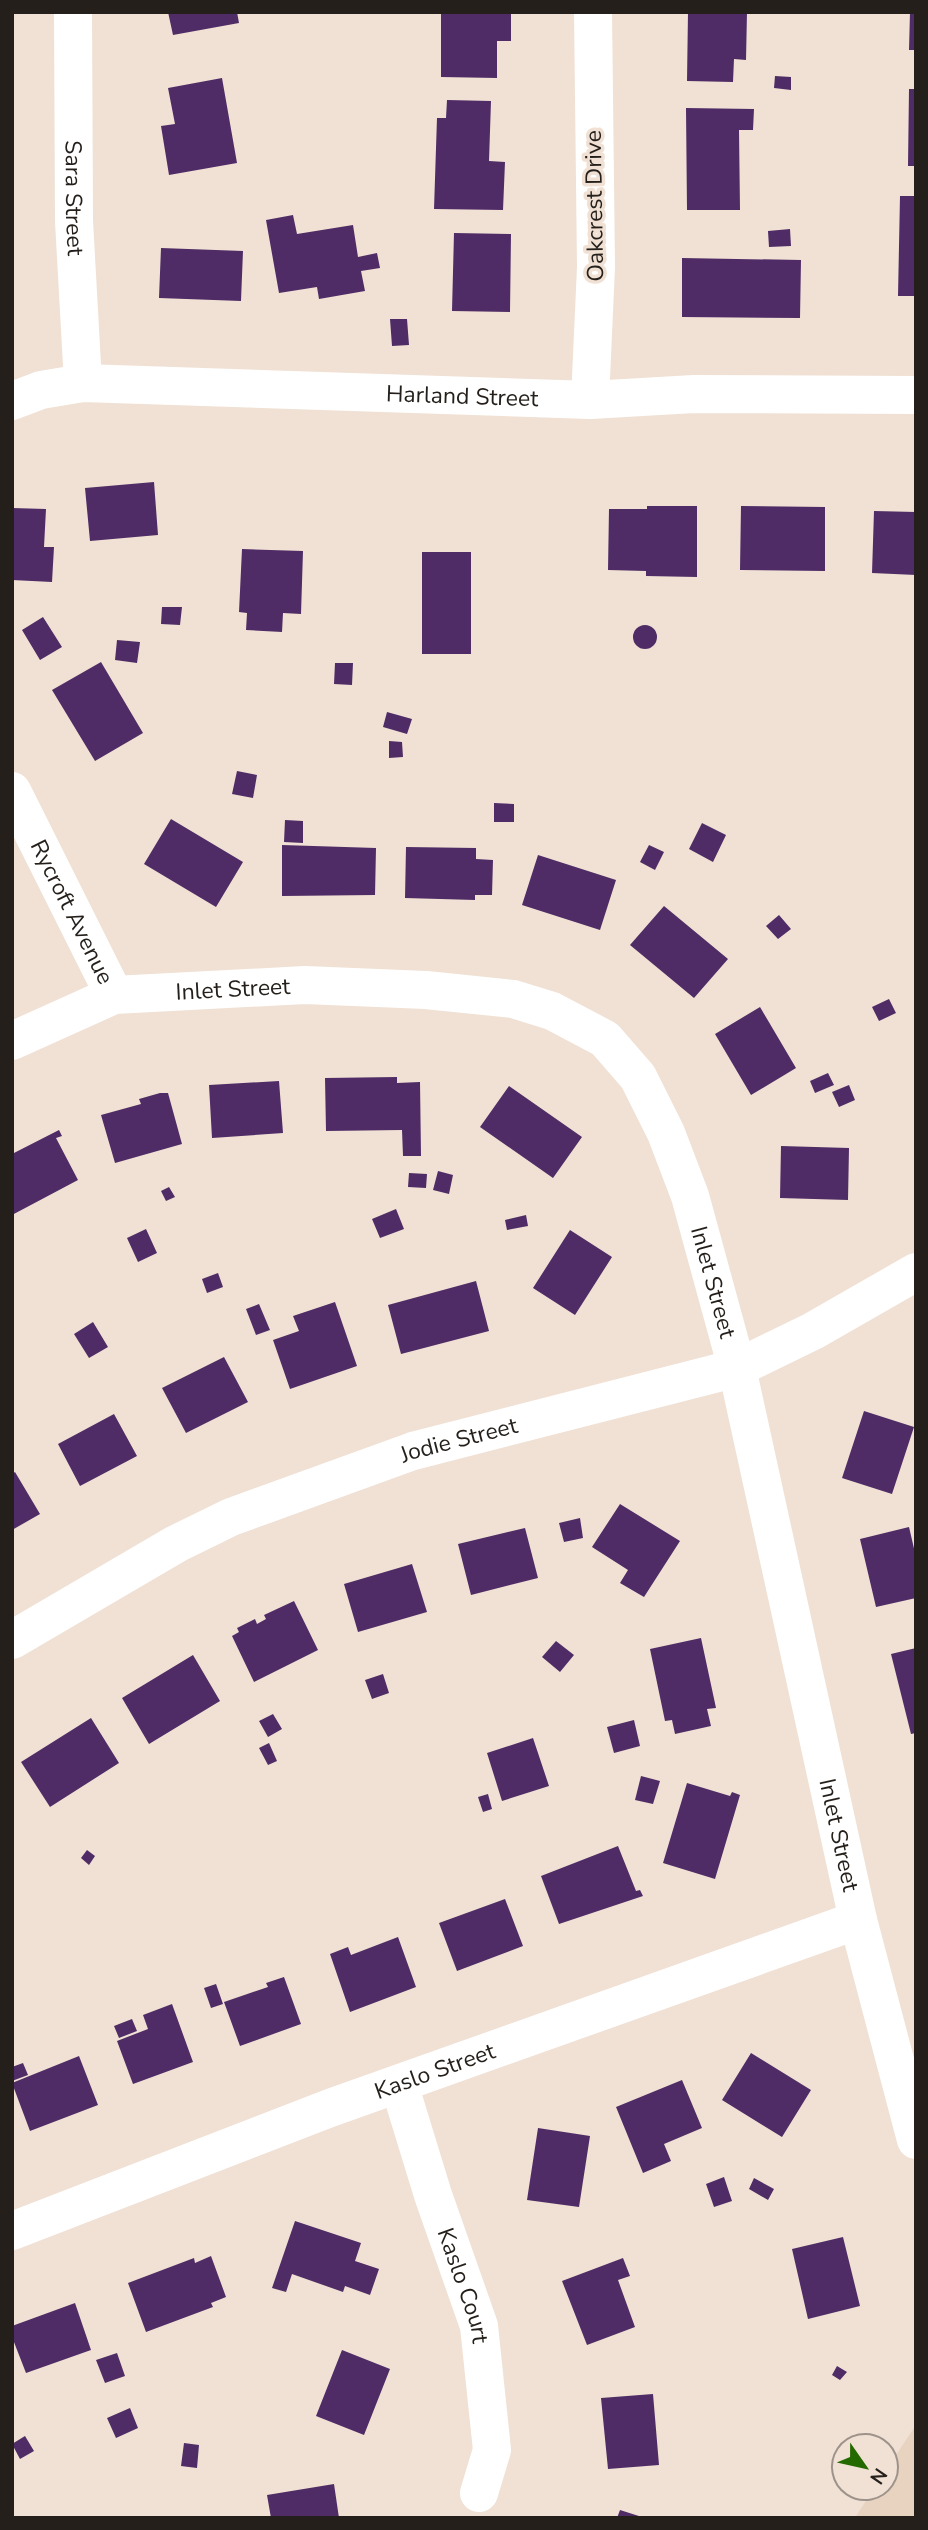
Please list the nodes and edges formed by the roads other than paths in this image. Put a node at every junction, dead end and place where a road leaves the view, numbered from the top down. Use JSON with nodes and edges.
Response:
{"nodes":[{"id":1,"x":73,"y":12,"type":"edge"},
{"id":2,"x":593,"y":12,"type":"edge"},
{"id":3,"x":83,"y":383,"type":"junction"},
{"id":4,"x":916,"y":395,"type":"edge"},
{"id":5,"x":12,"y":401,"type":"edge"},
{"id":6,"x":590,"y":401,"type":"junction"},
{"id":7,"x":12,"y":791,"type":"edge"},
{"id":8,"x":114,"y":996,"type":"junction"},
{"id":9,"x":12,"y":1041,"type":"edge"},
{"id":10,"x":916,"y":1272,"type":"edge"},
{"id":11,"x":737,"y":1368,"type":"junction"},
{"id":12,"x":12,"y":1640,"type":"edge"},
{"id":13,"x":858,"y":1920,"type":"junction"},
{"id":14,"x":399,"y":2084,"type":"junction"},
{"id":15,"x":916,"y":2140,"type":"edge"},
{"id":16,"x":12,"y":2231,"type":"edge"},
{"id":17,"x":479,"y":2493,"type":"dead end"}],
"edges":[{"from":1,"to":3,"type":"street","name":"Sara Street"},
{"from":2,"to":6,"type":"street","name":"Oakcrest Drive"},
{"from":3,"to":5,"type":"street","name":"Harland Street"},
{"from":3,"to":6,"type":"street","name":"Harland Street"},
{"from":4,"to":6,"type":"street","name":"Harland Street"},
{"from":7,"to":8,"type":"street","name":"Rycroft Avenue"},
{"from":8,"to":9,"type":"street","name":"Inlet Street"},
{"from":8,"to":11,"type":"street","name":"Inlet Street"},
{"from":10,"to":11,"type":"street","name":"Jodie Street"},
{"from":11,"to":12,"type":"street","name":"Jodie Street"},
{"from":11,"to":13,"type":"street","name":"Inlet Street"},
{"from":13,"to":14,"type":"street","name":"Kaslo Street"},
{"from":13,"to":15,"type":"street","name":"Inlet Street"},
{"from":14,"to":16,"type":"street","name":"Kaslo Street"},
{"from":14,"to":17,"type":"street","name":"Kaslo Court"}]}
